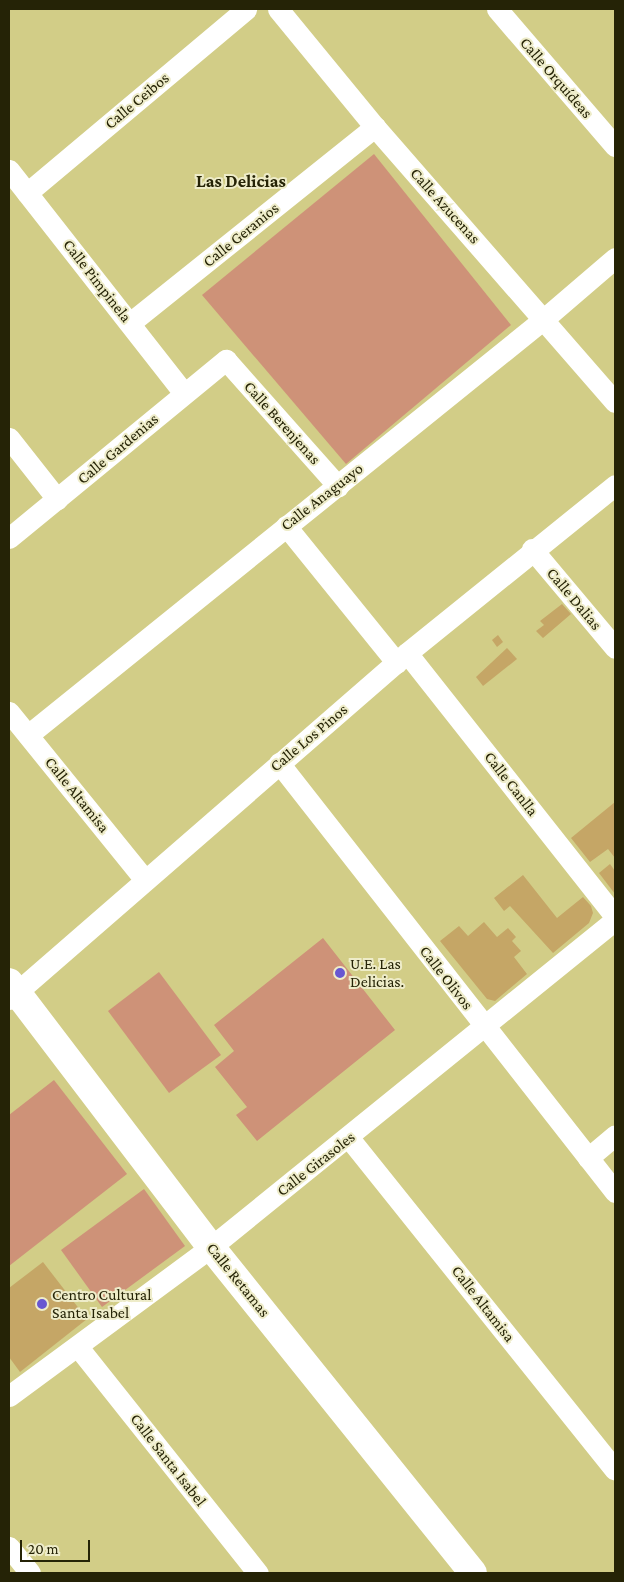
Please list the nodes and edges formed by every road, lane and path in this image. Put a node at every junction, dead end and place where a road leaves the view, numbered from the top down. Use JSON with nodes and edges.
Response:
{"nodes":[{"id":1,"x":246,"y":9,"type":"edge"},
{"id":2,"x":278,"y":9,"type":"edge"},
{"id":3,"x":497,"y":9,"type":"edge"},
{"id":4,"x":374,"y":127,"type":"junction"},
{"id":5,"x":615,"y":146,"type":"edge"},
{"id":6,"x":9,"y":170,"type":"edge"},
{"id":7,"x":27,"y":193,"type":"junction"},
{"id":8,"x":615,"y":258,"type":"edge"},
{"id":9,"x":545,"y":318,"type":"junction"},
{"id":10,"x":130,"y":323,"type":"junction"},
{"id":11,"x":226,"y":360,"type":"joint"},
{"id":12,"x":184,"y":393,"type":"junction"},
{"id":13,"x":615,"y":402,"type":"edge"},
{"id":14,"x":9,"y":438,"type":"edge"},
{"id":15,"x":615,"y":485,"type":"edge"},
{"id":16,"x":338,"y":486,"type":"junction"},
{"id":17,"x":57,"y":499,"type":"junction"},
{"id":18,"x":286,"y":526,"type":"junction"},
{"id":19,"x":9,"y":538,"type":"edge"},
{"id":20,"x":532,"y":549,"type":"junction"},
{"id":21,"x":615,"y":648,"type":"edge"},
{"id":22,"x":402,"y":658,"type":"junction"},
{"id":23,"x":9,"y":712,"type":"edge"},
{"id":24,"x":28,"y":735,"type":"junction"},
{"id":25,"x":279,"y":763,"type":"junction"},
{"id":26,"x":144,"y":879,"type":"junction"},
{"id":27,"x":615,"y":916,"type":"edge"},
{"id":28,"x":615,"y":920,"type":"edge"},
{"id":29,"x":11,"y":991,"type":"edge"},
{"id":30,"x":484,"y":1028,"type":"junction"},
{"id":31,"x":615,"y":1135,"type":"edge"},
{"id":32,"x":348,"y":1138,"type":"junction"},
{"id":33,"x":588,"y":1158,"type":"junction"},
{"id":34,"x":615,"y":1192,"type":"edge"},
{"id":35,"x":211,"y":1247,"type":"junction"},
{"id":36,"x":78,"y":1347,"type":"junction"},
{"id":37,"x":9,"y":1396,"type":"edge"},
{"id":38,"x":615,"y":1470,"type":"edge"},
{"id":39,"x":9,"y":1547,"type":"edge"},
{"id":40,"x":30,"y":1573,"type":"edge"},
{"id":41,"x":258,"y":1573,"type":"edge"},
{"id":42,"x":473,"y":1573,"type":"edge"}],
"edges":[{"from":1,"to":7,"type":"street","name":"Calle Ceibos"},
{"from":2,"to":4,"type":"street","name":"Calle Azucenas"},
{"from":3,"to":5,"type":"street","name":"Calle Orquídeas"},
{"from":4,"to":9,"type":"street","name":"Calle Azucenas"},
{"from":4,"to":10,"type":"street","name":"Calle Geranios"},
{"from":6,"to":7,"type":"street","name":"Calle Pimpinela"},
{"from":7,"to":10,"type":"street","name":"Calle Pimpinela"},
{"from":8,"to":9,"type":"street","name":"Calle Anaguayo"},
{"from":9,"to":13,"type":"street","name":"Calle Azucenas"},
{"from":9,"to":16,"type":"street","name":"Calle Anaguayo"},
{"from":10,"to":12,"type":"street","name":"Calle Pimpinela"},
{"from":11,"to":12,"type":"street","name":"Calle Gardenias"},
{"from":11,"to":16,"type":"street","name":"Calle Berenjenas"},
{"from":12,"to":17,"type":"street","name":"Calle Gardenias"},
{"from":14,"to":17,"type":"street"},
{"from":15,"to":20,"type":"street","name":"Calle Los Pinos"},
{"from":16,"to":18,"type":"street","name":"Calle Anaguayo"},
{"from":17,"to":19,"type":"street","name":"Calle Gardenias"},
{"from":18,"to":22,"type":"street","name":"Calle Canlla"},
{"from":18,"to":24,"type":"street","name":"Calle Anaguayo"},
{"from":20,"to":21,"type":"street","name":"Calle Dalias"},
{"from":20,"to":22,"type":"street","name":"Calle Los Pinos"},
{"from":22,"to":25,"type":"street","name":"Calle Los Pinos"},
{"from":22,"to":27,"type":"street","name":"Calle Canlla"},
{"from":23,"to":24,"type":"street","name":"Calle Altamisa"},
{"from":24,"to":26,"type":"street","name":"Calle Altamisa"},
{"from":25,"to":26,"type":"street","name":"Calle Los Pinos"},
{"from":25,"to":30,"type":"street","name":"Calle Olivos"},
{"from":26,"to":29,"type":"street","name":"Calle Los Pinos"},
{"from":28,"to":30,"type":"street","name":"Calle Girasoles"},
{"from":29,"to":35,"type":"street","name":"Calle Retamas"},
{"from":30,"to":32,"type":"street","name":"Calle Girasoles"},
{"from":30,"to":33,"type":"street","name":"Calle Olivos"},
{"from":31,"to":33,"type":"street"},
{"from":32,"to":35,"type":"street","name":"Calle Girasoles"},
{"from":32,"to":38,"type":"street","name":"Calle Altamisa"},
{"from":33,"to":34,"type":"street","name":"Calle Olivos"},
{"from":35,"to":36,"type":"street","name":"Calle Girasoles"},
{"from":35,"to":42,"type":"street","name":"Calle Retamas"},
{"from":36,"to":37,"type":"street","name":"Calle Girasoles"},
{"from":36,"to":41,"type":"street","name":"Calle Santa Isabel"},
{"from":39,"to":40,"type":"street"}]}
